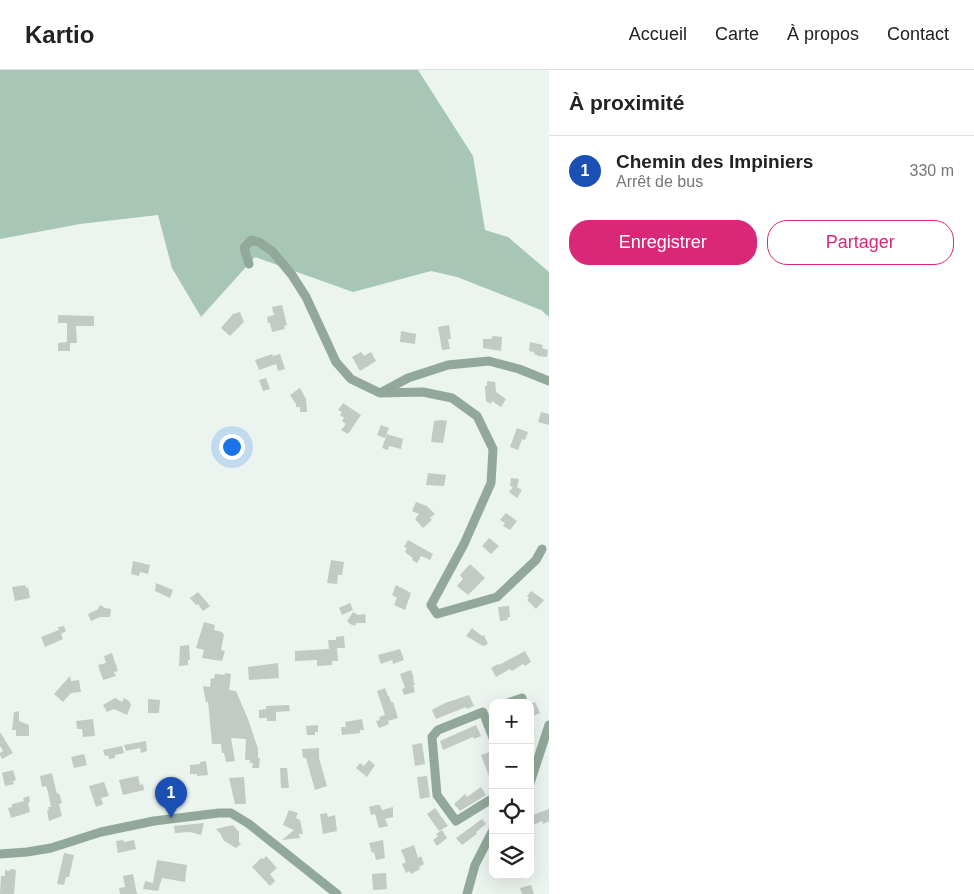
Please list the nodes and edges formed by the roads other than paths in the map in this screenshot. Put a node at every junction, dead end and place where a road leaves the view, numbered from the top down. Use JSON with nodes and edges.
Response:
{"nodes":[{"id":1,"x":249,"y":264,"type":"dead end"},
{"id":2,"x":549,"y":381,"type":"edge"},
{"id":3,"x":380,"y":393,"type":"junction"},
{"id":4,"x":542,"y":548,"type":"dead end"},
{"id":5,"x":489,"y":710,"type":"edge"},
{"id":6,"x":484,"y":712,"type":"junction"},
{"id":7,"x":549,"y":725,"type":"edge"},
{"id":8,"x":489,"y":726,"type":"edge"},
{"id":9,"x":534,"y":772,"type":"edge"},
{"id":10,"x":489,"y":800,"type":"edge"},
{"id":11,"x":491,"y":834,"type":"edge"},
{"id":12,"x":0,"y":854,"type":"edge"},
{"id":13,"x":337,"y":894,"type":"edge"},
{"id":14,"x":467,"y":894,"type":"edge"}],
"edges":[{"from":1,"to":3,"type":"street"},
{"from":2,"to":3,"type":"street"},
{"from":3,"to":4,"type":"street"},
{"from":5,"to":6,"type":"street"},
{"from":6,"to":8,"type":"street"},
{"from":6,"to":10,"type":"street"},
{"from":7,"to":9,"type":"street"},
{"from":11,"to":14,"type":"street"},
{"from":12,"to":13,"type":"street"}]}
